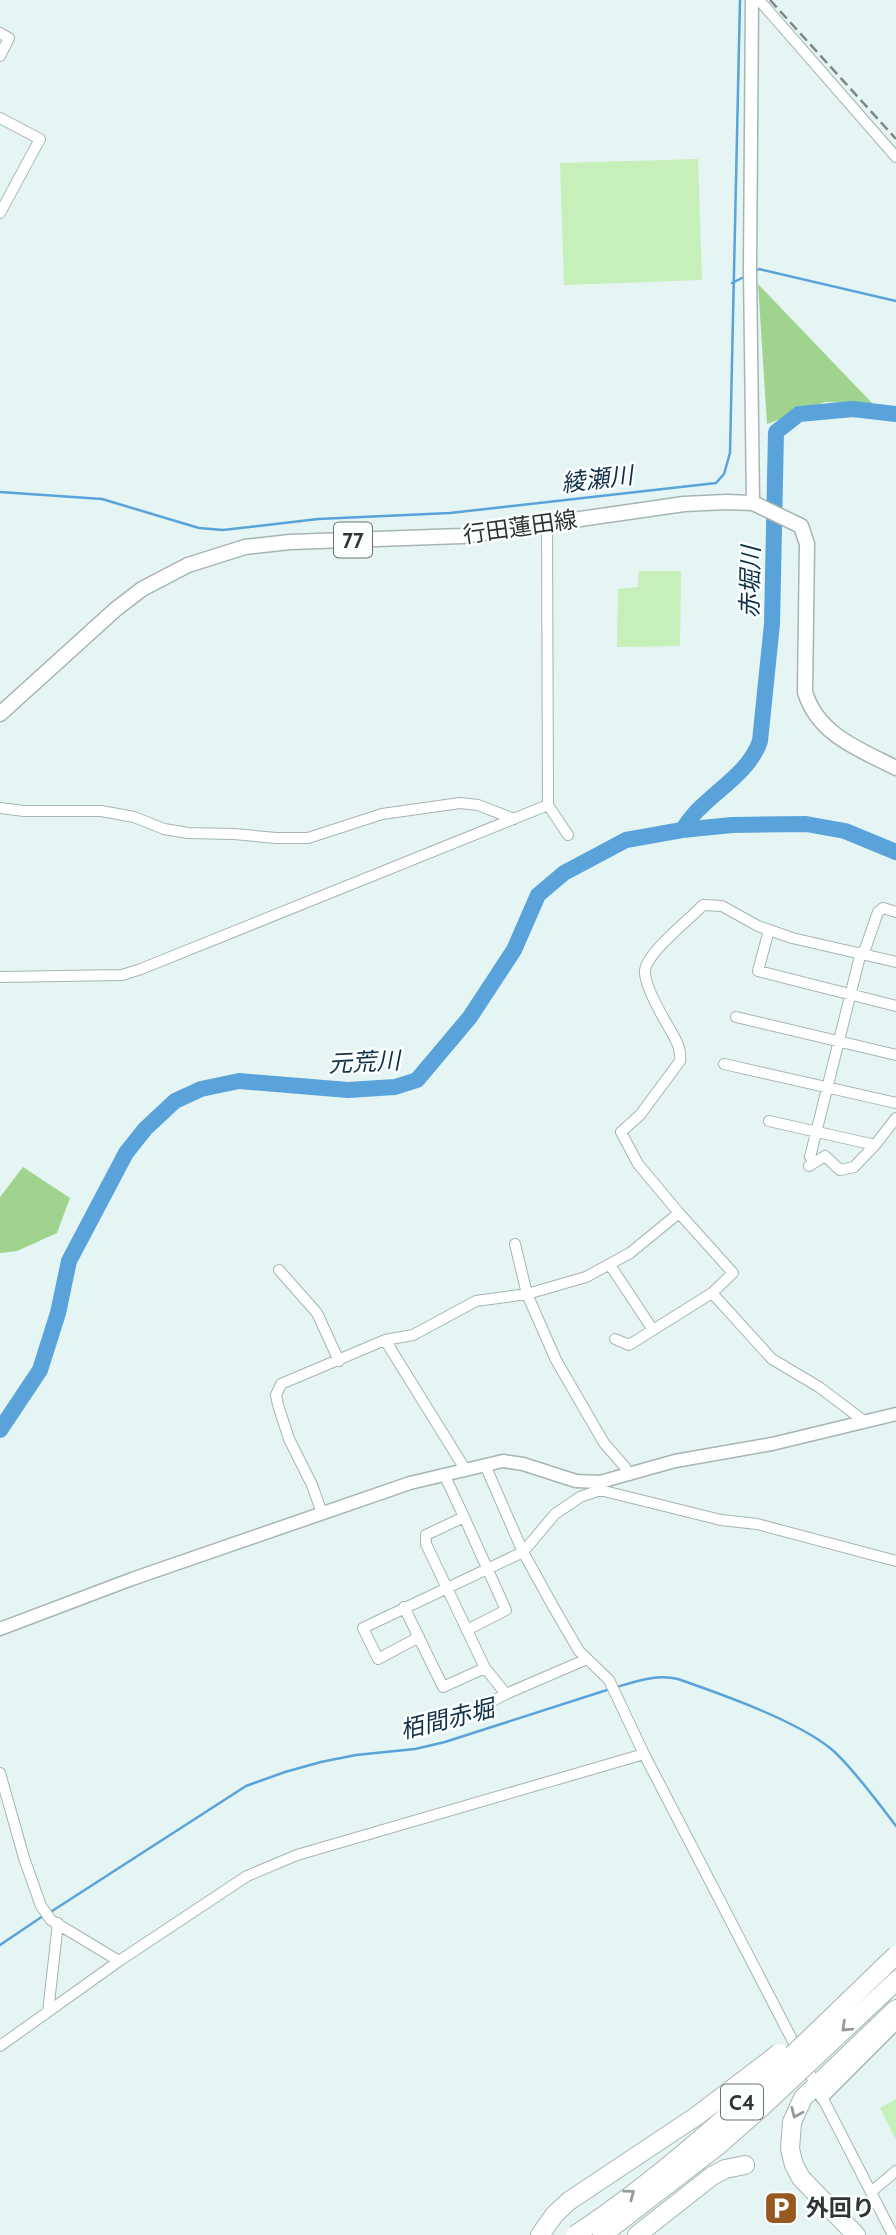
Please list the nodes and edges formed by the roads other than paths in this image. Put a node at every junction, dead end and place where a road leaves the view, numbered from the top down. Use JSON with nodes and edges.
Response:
{"nodes":[{"id":1,"x":751,"y":0,"type":"edge"},
{"id":2,"x":759,"y":0,"type":"edge"},
{"id":3,"x":0,"y":33,"type":"edge"},
{"id":4,"x":0,"y":56,"type":"edge"},
{"id":5,"x":0,"y":118,"type":"edge"},
{"id":6,"x":896,"y":157,"type":"edge"},
{"id":7,"x":0,"y":213,"type":"edge"},
{"id":8,"x":756,"y":505,"type":"junction"},
{"id":9,"x":547,"y":522,"type":"junction"},
{"id":10,"x":0,"y":714,"type":"edge"},
{"id":11,"x":896,"y":768,"type":"edge"},
{"id":12,"x":548,"y":805,"type":"junction"},
{"id":13,"x":0,"y":808,"type":"edge"},
{"id":14,"x":514,"y":819,"type":"junction"},
{"id":15,"x":568,"y":835,"type":"dead end"},
{"id":16,"x":896,"y":912,"type":"edge"},
{"id":17,"x":769,"y":930,"type":"junction"},
{"id":18,"x":862,"y":954,"type":"junction"},
{"id":19,"x":896,"y":962,"type":"edge"},
{"id":20,"x":0,"y":977,"type":"edge"},
{"id":21,"x":850,"y":994,"type":"junction"},
{"id":22,"x":896,"y":1006,"type":"edge"},
{"id":23,"x":736,"y":1017,"type":"dead end"},
{"id":24,"x":839,"y":1041,"type":"junction"},
{"id":25,"x":896,"y":1055,"type":"edge"},
{"id":26,"x":724,"y":1064,"type":"dead end"},
{"id":27,"x":828,"y":1087,"type":"junction"},
{"id":28,"x":896,"y":1103,"type":"edge"},
{"id":29,"x":896,"y":1118,"type":"edge"},
{"id":30,"x":769,"y":1121,"type":"dead end"},
{"id":31,"x":817,"y":1131,"type":"junction"},
{"id":32,"x":875,"y":1145,"type":"junction"},
{"id":33,"x":679,"y":1213,"type":"junction"},
{"id":34,"x":515,"y":1244,"type":"dead end"},
{"id":35,"x":610,"y":1265,"type":"junction"},
{"id":36,"x":279,"y":1270,"type":"dead end"},
{"id":37,"x":712,"y":1293,"type":"junction"},
{"id":38,"x":527,"y":1294,"type":"junction"},
{"id":39,"x":653,"y":1330,"type":"junction"},
{"id":40,"x":615,"y":1339,"type":"dead end"},
{"id":41,"x":385,"y":1340,"type":"junction"},
{"id":42,"x":339,"y":1361,"type":"junction"},
{"id":43,"x":896,"y":1414,"type":"edge"},
{"id":44,"x":864,"y":1421,"type":"junction"},
{"id":45,"x":485,"y":1465,"type":"junction"},
{"id":46,"x":465,"y":1469,"type":"junction"},
{"id":47,"x":444,"y":1474,"type":"junction"},
{"id":48,"x":629,"y":1475,"type":"junction"},
{"id":49,"x":600,"y":1486,"type":"junction"},
{"id":50,"x":322,"y":1514,"type":"junction"},
{"id":51,"x":464,"y":1517,"type":"junction"},
{"id":52,"x":523,"y":1552,"type":"junction"},
{"id":53,"x":896,"y":1561,"type":"edge"},
{"id":54,"x":486,"y":1567,"type":"junction"},
{"id":55,"x":448,"y":1589,"type":"junction"},
{"id":56,"x":404,"y":1607,"type":"junction"},
{"id":57,"x":0,"y":1629,"type":"edge"},
{"id":58,"x":467,"y":1630,"type":"junction"},
{"id":59,"x":419,"y":1637,"type":"junction"},
{"id":60,"x":587,"y":1659,"type":"junction"},
{"id":61,"x":485,"y":1668,"type":"junction"},
{"id":62,"x":506,"y":1694,"type":"junction"},
{"id":63,"x":466,"y":1714,"type":"dead end"},
{"id":64,"x":644,"y":1754,"type":"junction"},
{"id":65,"x":0,"y":1773,"type":"edge"},
{"id":66,"x":55,"y":1921,"type":"junction"},
{"id":67,"x":896,"y":1953,"type":"edge"},
{"id":68,"x":119,"y":1961,"type":"junction"},
{"id":69,"x":896,"y":1980,"type":"edge"},
{"id":70,"x":896,"y":2009,"type":"edge"},
{"id":71,"x":48,"y":2012,"type":"junction"},
{"id":72,"x":896,"y":2024,"type":"edge"},
{"id":73,"x":0,"y":2046,"type":"edge"},
{"id":74,"x":814,"y":2080,"type":"dead end"},
{"id":75,"x":821,"y":2095,"type":"joint"},
{"id":76,"x":745,"y":2165,"type":"dead end"},
{"id":77,"x":896,"y":2171,"type":"edge"},
{"id":78,"x":871,"y":2192,"type":"junction"},
{"id":79,"x":540,"y":2235,"type":"edge"},
{"id":80,"x":575,"y":2235,"type":"edge"},
{"id":81,"x":603,"y":2235,"type":"edge"},
{"id":82,"x":637,"y":2235,"type":"edge"},
{"id":83,"x":856,"y":2235,"type":"edge"},
{"id":84,"x":893,"y":2235,"type":"edge"}],
"edges":[{"from":1,"to":8,"type":"street"},
{"from":2,"to":6,"type":"street"},
{"from":3,"to":4,"type":"street"},
{"from":5,"to":7,"type":"street"},
{"from":8,"to":9,"type":"main road","name":"行田蓮田線","number":"77"},
{"from":8,"to":11,"type":"main road","name":"行田蓮田線","number":"77"},
{"from":9,"to":10,"type":"main road","name":"行田蓮田線","number":"77"},
{"from":9,"to":12,"type":"street"},
{"from":12,"to":14,"type":"street"},
{"from":12,"to":15,"type":"street"},
{"from":13,"to":14,"type":"street"},
{"from":14,"to":20,"type":"street"},
{"from":16,"to":18,"type":"street"},
{"from":17,"to":18,"type":"street"},
{"from":17,"to":21,"type":"street"},
{"from":17,"to":33,"type":"street"},
{"from":18,"to":19,"type":"street"},
{"from":18,"to":21,"type":"street"},
{"from":21,"to":22,"type":"street"},
{"from":21,"to":24,"type":"street"},
{"from":23,"to":24,"type":"street"},
{"from":24,"to":25,"type":"street"},
{"from":24,"to":27,"type":"street"},
{"from":26,"to":27,"type":"street"},
{"from":27,"to":28,"type":"street"},
{"from":27,"to":31,"type":"street"},
{"from":29,"to":32,"type":"street"},
{"from":30,"to":31,"type":"street"},
{"from":31,"to":32,"type":"street"},
{"from":31,"to":32,"type":"street"},
{"from":33,"to":35,"type":"street"},
{"from":33,"to":37,"type":"street"},
{"from":34,"to":38,"type":"street"},
{"from":35,"to":38,"type":"street"},
{"from":35,"to":39,"type":"street"},
{"from":36,"to":42,"type":"street"},
{"from":37,"to":39,"type":"street"},
{"from":37,"to":44,"type":"street"},
{"from":38,"to":41,"type":"street"},
{"from":38,"to":48,"type":"street"},
{"from":39,"to":40,"type":"street"},
{"from":41,"to":42,"type":"street"},
{"from":41,"to":46,"type":"street"},
{"from":42,"to":50,"type":"street"},
{"from":43,"to":44,"type":"street"},
{"from":44,"to":48,"type":"street"},
{"from":45,"to":46,"type":"street"},
{"from":45,"to":49,"type":"street"},
{"from":45,"to":52,"type":"street"},
{"from":46,"to":47,"type":"street"},
{"from":47,"to":50,"type":"street"},
{"from":47,"to":51,"type":"street"},
{"from":48,"to":49,"type":"street"},
{"from":49,"to":52,"type":"street"},
{"from":49,"to":53,"type":"street"},
{"from":50,"to":57,"type":"street"},
{"from":51,"to":54,"type":"street"},
{"from":51,"to":55,"type":"street"},
{"from":52,"to":54,"type":"street"},
{"from":52,"to":60,"type":"street"},
{"from":54,"to":55,"type":"street"},
{"from":54,"to":58,"type":"street"},
{"from":55,"to":56,"type":"street"},
{"from":55,"to":58,"type":"street"},
{"from":56,"to":59,"type":"street"},
{"from":56,"to":59,"type":"street"},
{"from":58,"to":61,"type":"street"},
{"from":59,"to":61,"type":"street"},
{"from":60,"to":62,"type":"street"},
{"from":60,"to":64,"type":"street"},
{"from":61,"to":62,"type":"street"},
{"from":62,"to":63,"type":"street"},
{"from":64,"to":68,"type":"street"},
{"from":64,"to":74,"type":"street"},
{"from":65,"to":66,"type":"street"},
{"from":66,"to":68,"type":"street"},
{"from":66,"to":71,"type":"street"},
{"from":67,"to":79,"type":"highway","bridge":true},
{"from":80,"to":67,"type":"highway","number":"C4","one_way":true,"bridge":true},
{"from":68,"to":71,"type":"street"},
{"from":69,"to":81,"type":"highway","number":"C4","one_way":true,"bridge":true},
{"from":70,"to":83,"type":"highway","one_way":true},
{"from":71,"to":73,"type":"street"},
{"from":72,"to":75,"type":"street"},
{"from":75,"to":78,"type":"street"},
{"from":76,"to":82,"type":"highway"},
{"from":77,"to":78,"type":"street"},
{"from":78,"to":84,"type":"street"}]}
